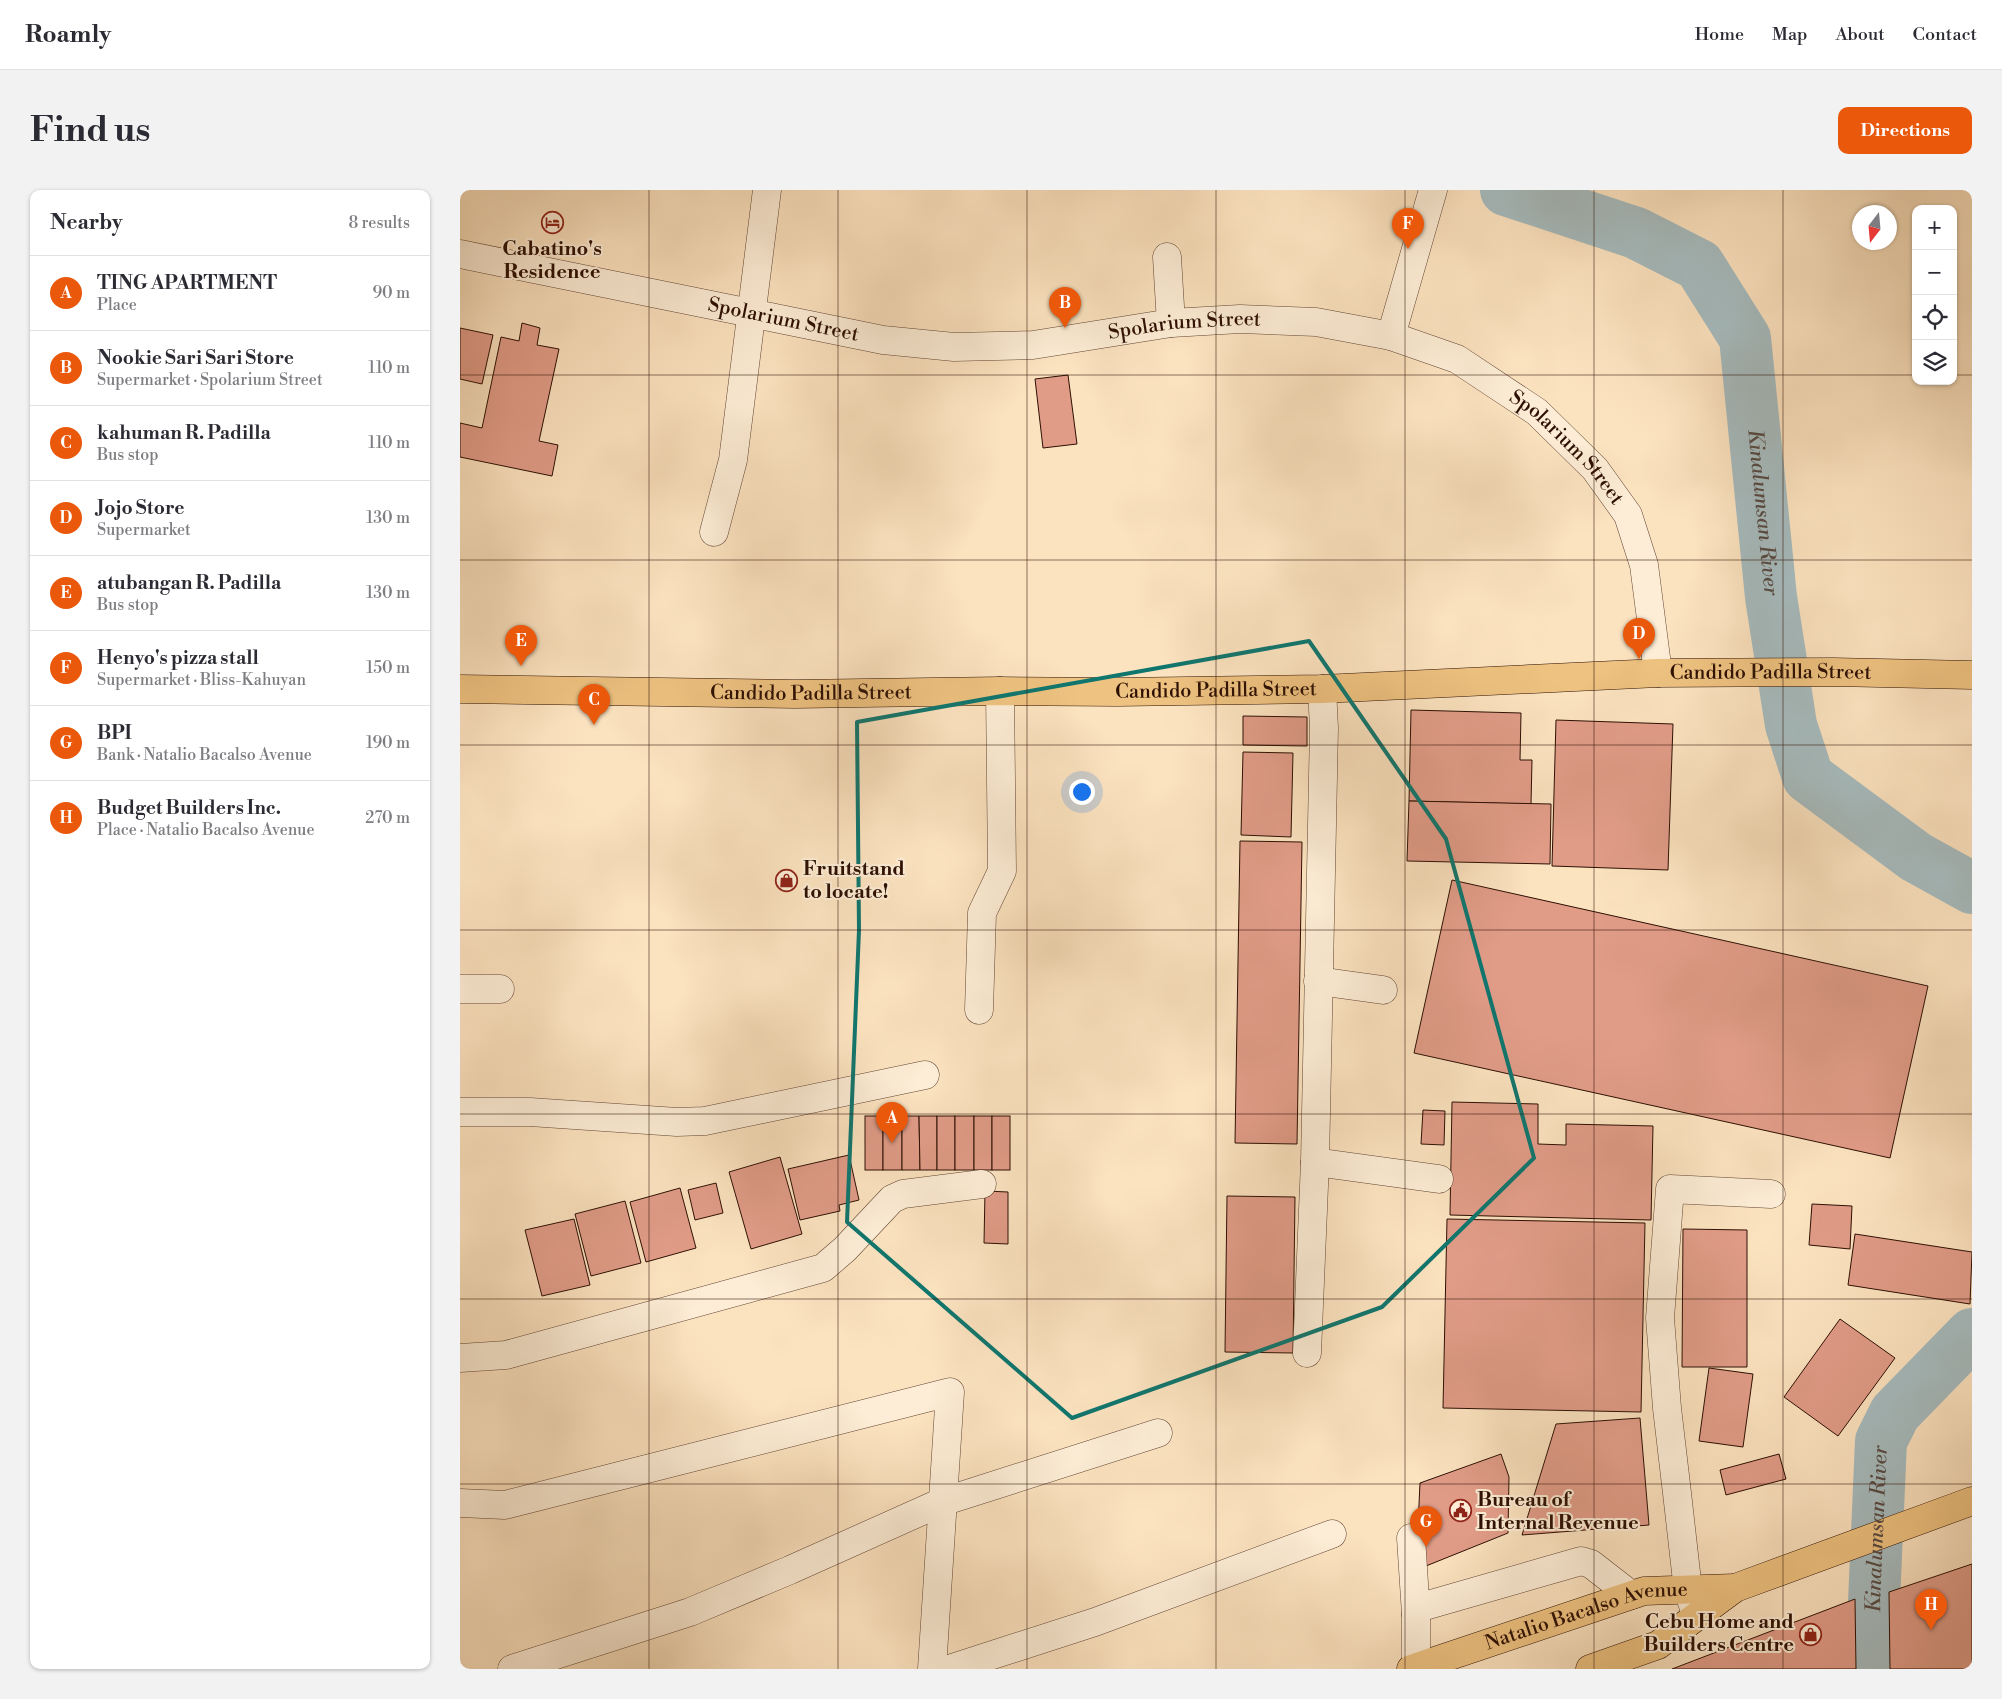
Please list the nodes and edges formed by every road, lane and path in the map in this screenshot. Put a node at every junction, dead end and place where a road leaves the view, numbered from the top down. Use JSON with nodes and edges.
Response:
{"nodes":[{"id":1,"x":767,"y":190,"type":"edge"},
{"id":2,"x":1432,"y":193,"type":"edge"},
{"id":3,"x":460,"y":254,"type":"edge"},
{"id":4,"x":1167,"y":257,"type":"dead end"},
{"id":5,"x":750,"y":312,"type":"junction"},
{"id":6,"x":1172,"y":323,"type":"junction"},
{"id":7,"x":1391,"y":336,"type":"junction"},
{"id":8,"x":714,"y":532,"type":"dead end"},
{"id":9,"x":1658,"y":673,"type":"junction"},
{"id":10,"x":1972,"y":675,"type":"edge"},
{"id":11,"x":460,"y":688,"type":"edge"},
{"id":12,"x":1322,"y":689,"type":"junction"},
{"id":13,"x":1000,"y":690,"type":"junction"},
{"id":14,"x":1318,"y":980,"type":"junction"},
{"id":15,"x":460,"y":989,"type":"edge"},
{"id":16,"x":500,"y":989,"type":"dead end"},
{"id":17,"x":1383,"y":990,"type":"dead end"},
{"id":18,"x":979,"y":1010,"type":"dead end"},
{"id":19,"x":925,"y":1075,"type":"dead end"},
{"id":20,"x":460,"y":1112,"type":"edge"},
{"id":21,"x":1315,"y":1162,"type":"junction"},
{"id":22,"x":1439,"y":1178,"type":"dead end"},
{"id":23,"x":982,"y":1184,"type":"dead end"},
{"id":24,"x":1771,"y":1194,"type":"dead end"},
{"id":25,"x":1307,"y":1353,"type":"dead end"},
{"id":26,"x":460,"y":1358,"type":"edge"},
{"id":27,"x":1158,"y":1433,"type":"dead end"},
{"id":28,"x":1972,"y":1501,"type":"edge"},
{"id":29,"x":942,"y":1502,"type":"junction"},
{"id":30,"x":460,"y":1503,"type":"edge"},
{"id":31,"x":1332,"y":1534,"type":"dead end"},
{"id":32,"x":1411,"y":1538,"type":"dead end"},
{"id":33,"x":1736,"y":1588,"type":"junction"},
{"id":34,"x":1688,"y":1590,"type":"junction"},
{"id":35,"x":1631,"y":1595,"type":"junction"},
{"id":36,"x":1416,"y":1614,"type":"junction"},
{"id":37,"x":1696,"y":1618,"type":"junction"},
{"id":38,"x":1414,"y":1668,"type":"edge"},
{"id":39,"x":512,"y":1669,"type":"edge"},
{"id":40,"x":932,"y":1669,"type":"edge"},
{"id":41,"x":949,"y":1669,"type":"edge"},
{"id":42,"x":1590,"y":1669,"type":"edge"}],
"edges":[{"from":1,"to":5,"type":"street"},
{"from":2,"to":7,"type":"street"},
{"from":3,"to":5,"type":"street","name":"Spolarium Street"},
{"from":4,"to":6,"type":"street"},
{"from":5,"to":6,"type":"street","name":"Spolarium Street"},
{"from":5,"to":8,"type":"street"},
{"from":6,"to":7,"type":"street","name":"Spolarium Street"},
{"from":7,"to":9,"type":"street","name":"Spolarium Street"},
{"from":9,"to":10,"type":"main road","name":"Candido Padilla Street"},
{"from":9,"to":12,"type":"main road","name":"Candido Padilla Street"},
{"from":11,"to":13,"type":"main road","name":"Candido Padilla Street"},
{"from":12,"to":13,"type":"main road","name":"Candido Padilla Street"},
{"from":12,"to":14,"type":"street"},
{"from":13,"to":18,"type":"street"},
{"from":14,"to":17,"type":"street"},
{"from":14,"to":21,"type":"street"},
{"from":15,"to":16,"type":"street"},
{"from":19,"to":20,"type":"street"},
{"from":21,"to":22,"type":"street"},
{"from":21,"to":25,"type":"street"},
{"from":23,"to":26,"type":"street"},
{"from":24,"to":34,"type":"street"},
{"from":27,"to":29,"type":"street"},
{"from":28,"to":33,"type":"main road","name":"Natalio Bacalso Avenue"},
{"from":29,"to":30,"type":"street"},
{"from":29,"to":39,"type":"street"},
{"from":29,"to":40,"type":"street"},
{"from":31,"to":41,"type":"street"},
{"from":32,"to":36,"type":"street"},
{"from":33,"to":34,"type":"main road","name":"Natalio Bacalso Avenue"},
{"from":33,"to":37,"type":"main road","name":"Natalio Bacalso Avenue"},
{"from":34,"to":35,"type":"main road","name":"Natalio Bacalso Avenue"},
{"from":34,"to":37,"type":"street"},
{"from":35,"to":36,"type":"street"},
{"from":35,"to":38,"type":"main road","name":"Natalio Bacalso Avenue"},
{"from":36,"to":38,"type":"street"},
{"from":37,"to":42,"type":"main road","name":"Natalio Bacalso Avenue"}]}
